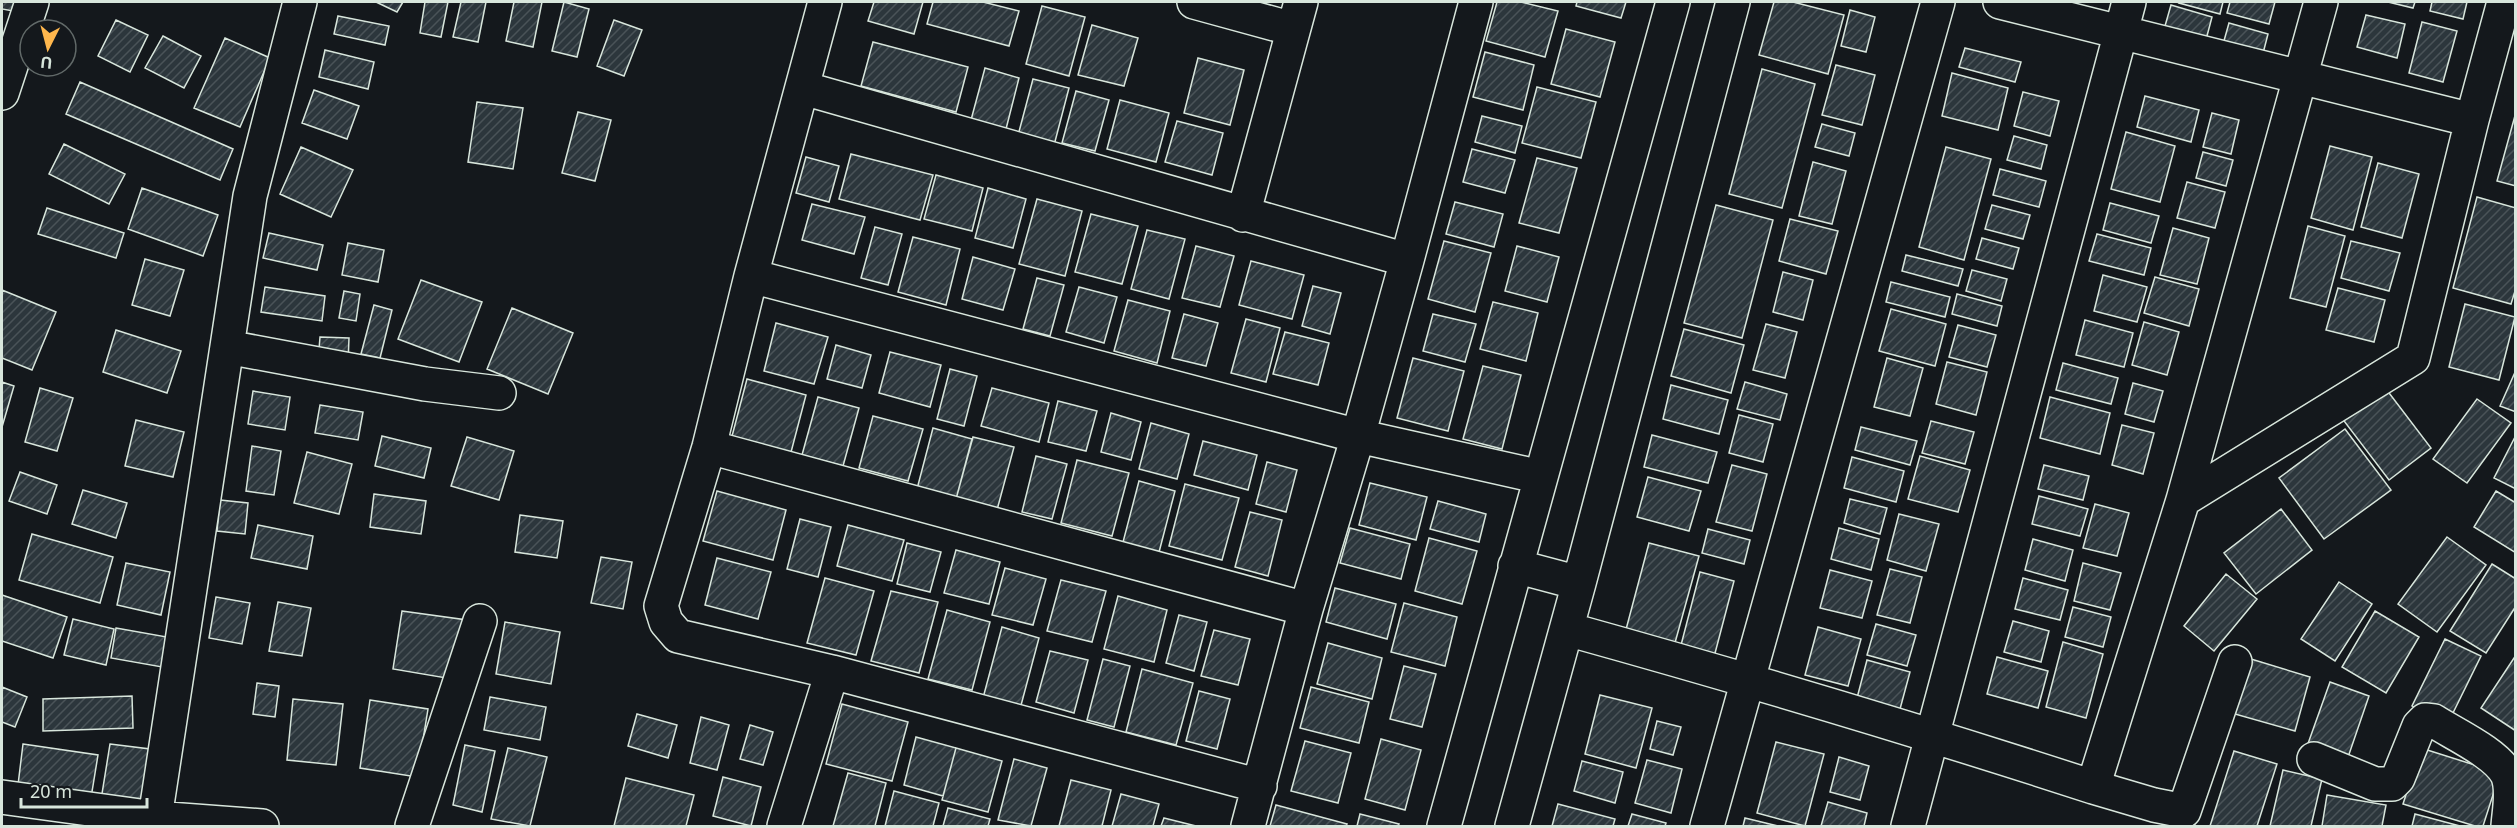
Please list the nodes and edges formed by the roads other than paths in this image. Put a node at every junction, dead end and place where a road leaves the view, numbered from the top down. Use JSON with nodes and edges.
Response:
{"nodes":[{"id":1,"x":33,"y":2,"type":"edge"},
{"id":2,"x":300,"y":2,"type":"edge"},
{"id":3,"x":825,"y":2,"type":"edge"},
{"id":4,"x":1194,"y":2,"type":"edge"},
{"id":5,"x":1476,"y":2,"type":"edge"},
{"id":6,"x":1672,"y":2,"type":"edge"},
{"id":7,"x":1733,"y":2,"type":"edge"},
{"id":8,"x":1938,"y":2,"type":"edge"},
{"id":9,"x":2000,"y":2,"type":"edge"},
{"id":10,"x":2128,"y":2,"type":"edge"},
{"id":11,"x":2321,"y":2,"type":"edge"},
{"id":12,"x":2504,"y":2,"type":"edge"},
{"id":13,"x":1297,"y":15,"type":"edge"},
{"id":14,"x":2120,"y":33,"type":"junction"},
{"id":15,"x":2301,"y":76,"type":"junction"},
{"id":16,"x":803,"y":88,"type":"junction"},
{"id":17,"x":2,"y":93,"type":"edge"},
{"id":18,"x":2472,"y":120,"type":"junction"},
{"id":19,"x":1243,"y":214,"type":"junction"},
{"id":20,"x":1407,"y":260,"type":"junction"},
{"id":21,"x":751,"y":276,"type":"junction"},
{"id":22,"x":227,"y":347,"type":"junction"},
{"id":23,"x":499,"y":393,"type":"dead end"},
{"id":24,"x":1358,"y":436,"type":"junction"},
{"id":25,"x":709,"y":447,"type":"junction"},
{"id":26,"x":1541,"y":477,"type":"junction"},
{"id":27,"x":2183,"y":500,"type":"junction"},
{"id":28,"x":1515,"y":566,"type":"junction"},
{"id":29,"x":1579,"y":583,"type":"junction"},
{"id":30,"x":1306,"y":609,"type":"junction"},
{"id":31,"x":480,"y":621,"type":"dead end"},
{"id":32,"x":1567,"y":629,"type":"junction"},
{"id":33,"x":2235,"y":662,"type":"dead end"},
{"id":34,"x":832,"y":672,"type":"junction"},
{"id":35,"x":1748,"y":679,"type":"junction"},
{"id":36,"x":1933,"y":735,"type":"junction"},
{"id":37,"x":2314,"y":759,"type":"dead end"},
{"id":38,"x":1260,"y":786,"type":"junction"},
{"id":39,"x":2093,"y":787,"type":"junction"},
{"id":40,"x":2,"y":798,"type":"edge"},
{"id":41,"x":135,"y":820,"type":"edge"},
{"id":42,"x":262,"y":826,"type":"edge"},
{"id":43,"x":412,"y":826,"type":"edge"},
{"id":44,"x":784,"y":826,"type":"edge"},
{"id":45,"x":1248,"y":826,"type":"edge"},
{"id":46,"x":1444,"y":826,"type":"edge"},
{"id":47,"x":1512,"y":826,"type":"edge"},
{"id":48,"x":1707,"y":826,"type":"edge"},
{"id":49,"x":1908,"y":826,"type":"edge"},
{"id":50,"x":2508,"y":826,"type":"edge"}],
"edges":[{"from":1,"to":17,"type":"street"},
{"from":2,"to":22,"type":"street"},
{"from":3,"to":16,"type":"street"},
{"from":4,"to":13,"type":"street"},
{"from":5,"to":20,"type":"street"},
{"from":6,"to":26,"type":"street"},
{"from":7,"to":29,"type":"street"},
{"from":8,"to":35,"type":"street"},
{"from":9,"to":14,"type":"street"},
{"from":10,"to":14,"type":"street"},
{"from":11,"to":15,"type":"street"},
{"from":12,"to":18,"type":"street"},
{"from":13,"to":19,"type":"street"},
{"from":14,"to":15,"type":"street"},
{"from":14,"to":36,"type":"street"},
{"from":15,"to":18,"type":"street"},
{"from":15,"to":27,"type":"street"},
{"from":16,"to":19,"type":"street"},
{"from":16,"to":21,"type":"street"},
{"from":18,"to":27,"type":"street"},
{"from":19,"to":20,"type":"street"},
{"from":20,"to":24,"type":"street"},
{"from":21,"to":24,"type":"street"},
{"from":21,"to":25,"type":"street"},
{"from":22,"to":23,"type":"street"},
{"from":22,"to":41,"type":"street"},
{"from":24,"to":26,"type":"street"},
{"from":24,"to":30,"type":"street"},
{"from":25,"to":30,"type":"street"},
{"from":25,"to":34,"type":"street"},
{"from":26,"to":28,"type":"street"},
{"from":27,"to":39,"type":"street"},
{"from":28,"to":29,"type":"street"},
{"from":28,"to":46,"type":"street"},
{"from":29,"to":32,"type":"street"},
{"from":30,"to":38,"type":"street"},
{"from":31,"to":43,"type":"street"},
{"from":32,"to":35,"type":"street"},
{"from":32,"to":47,"type":"street"},
{"from":33,"to":39,"type":"street"},
{"from":34,"to":38,"type":"street"},
{"from":34,"to":44,"type":"street"},
{"from":35,"to":36,"type":"street"},
{"from":35,"to":48,"type":"street"},
{"from":36,"to":39,"type":"street"},
{"from":36,"to":49,"type":"street"},
{"from":37,"to":50,"type":"street"},
{"from":38,"to":45,"type":"street"},
{"from":40,"to":41,"type":"street"},
{"from":41,"to":42,"type":"street"}]}
